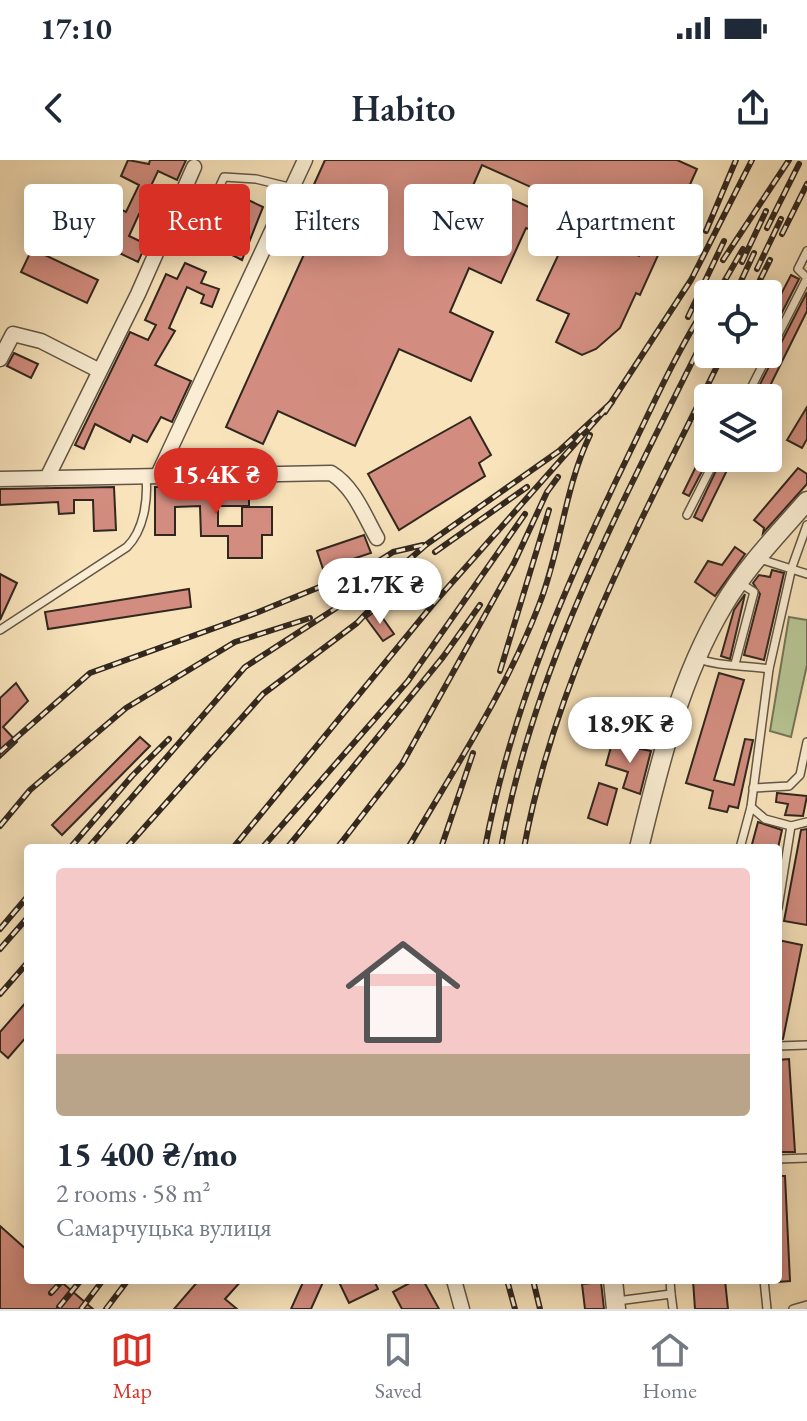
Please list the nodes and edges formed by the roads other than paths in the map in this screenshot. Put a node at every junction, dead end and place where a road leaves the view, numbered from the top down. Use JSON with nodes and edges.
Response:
{"nodes":[{"id":1,"x":305,"y":160,"type":"edge"},
{"id":2,"x":194,"y":167,"type":"dead end"},
{"id":3,"x":221,"y":184,"type":"edge"},
{"id":4,"x":277,"y":184,"type":"edge"},
{"id":5,"x":295,"y":184,"type":"edge"},
{"id":6,"x":266,"y":243,"type":"edge"},
{"id":7,"x":807,"y":251,"type":"edge"},
{"id":8,"x":0,"y":359,"type":"edge"},
{"id":9,"x":98,"y":370,"type":"junction"},
{"id":10,"x":753,"y":384,"type":"edge"},
{"id":11,"x":709,"y":472,"type":"edge"},
{"id":12,"x":152,"y":475,"type":"junction"},
{"id":13,"x":47,"y":478,"type":"junction"},
{"id":14,"x":0,"y":479,"type":"edge"},
{"id":15,"x":807,"y":501,"type":"edge"},
{"id":16,"x":687,"y":515,"type":"dead end"},
{"id":17,"x":807,"y":525,"type":"edge"},
{"id":18,"x":377,"y":538,"type":"dead end"},
{"id":19,"x":757,"y":559,"type":"junction"},
{"id":20,"x":792,"y":567,"type":"junction"},
{"id":21,"x":807,"y":574,"type":"edge"},
{"id":22,"x":740,"y":583,"type":"junction"},
{"id":23,"x":0,"y":630,"type":"edge"},
{"id":24,"x":697,"y":658,"type":"junction"},
{"id":25,"x":735,"y":664,"type":"junction"},
{"id":26,"x":769,"y":669,"type":"junction"},
{"id":27,"x":807,"y":742,"type":"edge"},
{"id":28,"x":753,"y":788,"type":"junction"},
{"id":29,"x":751,"y":807,"type":"junction"},
{"id":30,"x":807,"y":822,"type":"edge"},
{"id":31,"x":791,"y":826,"type":"junction"},
{"id":32,"x":640,"y":844,"type":"edge"},
{"id":33,"x":741,"y":844,"type":"edge"},
{"id":34,"x":782,"y":883,"type":"edge"},
{"id":35,"x":807,"y":1045,"type":"edge"},
{"id":36,"x":782,"y":1046,"type":"edge"},
{"id":37,"x":807,"y":1158,"type":"edge"},
{"id":38,"x":782,"y":1159,"type":"edge"},
{"id":39,"x":455,"y":1284,"type":"edge"},
{"id":40,"x":613,"y":1284,"type":"edge"},
{"id":41,"x":670,"y":1284,"type":"edge"},
{"id":42,"x":764,"y":1284,"type":"edge"},
{"id":43,"x":671,"y":1294,"type":"junction"},
{"id":44,"x":615,"y":1305,"type":"edge"},
{"id":45,"x":807,"y":1305,"type":"edge"},
{"id":46,"x":462,"y":1309,"type":"edge"},
{"id":47,"x":673,"y":1309,"type":"edge"},
{"id":48,"x":767,"y":1309,"type":"edge"},
{"id":49,"x":793,"y":1309,"type":"edge"}],
"edges":[{"from":1,"to":5,"type":"street"},
{"from":2,"to":9,"type":"street"},
{"from":3,"to":4,"type":"lane"},
{"from":6,"to":12,"type":"street"},
{"from":7,"to":10,"type":"lane"},
{"from":8,"to":9,"type":"street"},
{"from":9,"to":13,"type":"street"},
{"from":11,"to":16,"type":"lane"},
{"from":12,"to":13,"type":"street"},
{"from":12,"to":18,"type":"street"},
{"from":12,"to":23,"type":"lane"},
{"from":13,"to":14,"type":"street"},
{"from":15,"to":19,"type":"street"},
{"from":17,"to":20,"type":"lane"},
{"from":19,"to":20,"type":"lane"},
{"from":19,"to":22,"type":"street"},
{"from":20,"to":21,"type":"lane"},
{"from":20,"to":26,"type":"lane"},
{"from":22,"to":24,"type":"street"},
{"from":22,"to":25,"type":"lane"},
{"from":24,"to":25,"type":"lane"},
{"from":24,"to":32,"type":"street"},
{"from":25,"to":26,"type":"lane"},
{"from":26,"to":28,"type":"lane"},
{"from":27,"to":28,"type":"lane"},
{"from":28,"to":29,"type":"lane"},
{"from":29,"to":31,"type":"lane"},
{"from":29,"to":33,"type":"lane"},
{"from":30,"to":31,"type":"lane"},
{"from":31,"to":34,"type":"lane"},
{"from":35,"to":36,"type":"lane"},
{"from":37,"to":38,"type":"lane"},
{"from":39,"to":46,"type":"street"},
{"from":40,"to":44,"type":"street"},
{"from":41,"to":43,"type":"lane"},
{"from":42,"to":48,"type":"lane"},
{"from":43,"to":44,"type":"lane"},
{"from":43,"to":47,"type":"lane"},
{"from":45,"to":49,"type":"lane"}]}
